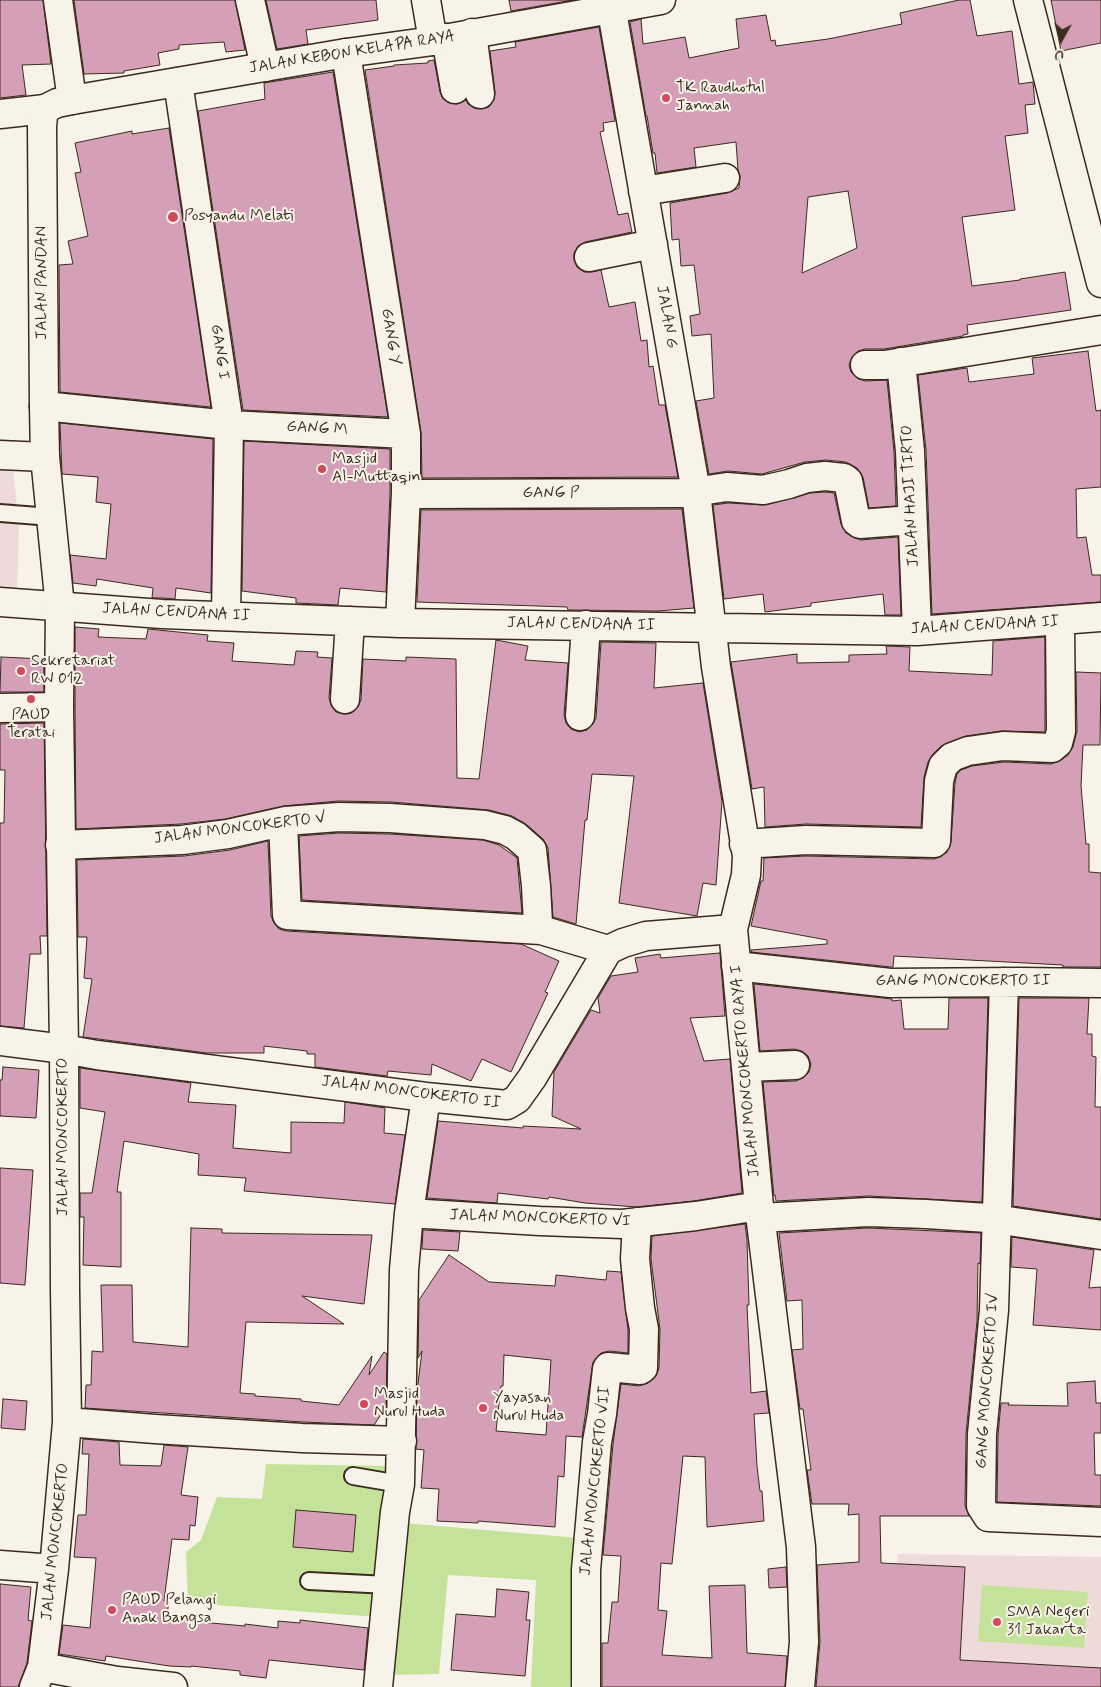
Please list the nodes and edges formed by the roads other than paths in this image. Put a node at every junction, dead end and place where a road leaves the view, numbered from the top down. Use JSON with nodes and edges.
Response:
{"nodes":[{"id":1,"x":58,"y":0,"type":"edge"},
{"id":2,"x":250,"y":0,"type":"edge"},
{"id":3,"x":426,"y":0,"type":"edge"},
{"id":4,"x":661,"y":0,"type":"edge"},
{"id":5,"x":1028,"y":0,"type":"edge"},
{"id":6,"x":610,"y":4,"type":"edge"},
{"id":7,"x":472,"y":34,"type":"junction"},
{"id":8,"x":439,"y":39,"type":"junction"},
{"id":9,"x":346,"y":53,"type":"junction"},
{"id":10,"x":265,"y":68,"type":"junction"},
{"id":11,"x":180,"y":93,"type":"junction"},
{"id":12,"x":72,"y":100,"type":"junction"},
{"id":13,"x":45,"y":109,"type":"junction"},
{"id":14,"x":0,"y":114,"type":"edge"},
{"id":15,"x":725,"y":178,"type":"dead end"},
{"id":16,"x":643,"y":191,"type":"junction"},
{"id":17,"x":653,"y":244,"type":"junction"},
{"id":18,"x":589,"y":257,"type":"dead end"},
{"id":19,"x":1101,"y":283,"type":"edge"},
{"id":20,"x":1101,"y":330,"type":"edge"},
{"id":21,"x":901,"y":362,"type":"junction"},
{"id":22,"x":866,"y":365,"type":"dead end"},
{"id":23,"x":44,"y":406,"type":"junction"},
{"id":24,"x":229,"y":425,"type":"junction"},
{"id":25,"x":406,"y":434,"type":"junction"},
{"id":26,"x":0,"y":455,"type":"edge"},
{"id":27,"x":45,"y":457,"type":"junction"},
{"id":28,"x":702,"y":491,"type":"junction"},
{"id":29,"x":406,"y":493,"type":"junction"},
{"id":30,"x":0,"y":513,"type":"edge"},
{"id":31,"x":52,"y":517,"type":"junction"},
{"id":32,"x":912,"y":520,"type":"junction"},
{"id":33,"x":0,"y":602,"type":"edge"},
{"id":34,"x":60,"y":607,"type":"junction"},
{"id":35,"x":226,"y":610,"type":"junction"},
{"id":36,"x":1101,"y":617,"type":"edge"},
{"id":37,"x":350,"y":621,"type":"junction"},
{"id":38,"x":1060,"y":621,"type":"junction"},
{"id":39,"x":400,"y":623,"type":"junction"},
{"id":40,"x":586,"y":625,"type":"junction"},
{"id":41,"x":712,"y":627,"type":"junction"},
{"id":42,"x":918,"y":631,"type":"junction"},
{"id":43,"x":345,"y":699,"type":"dead end"},
{"id":44,"x":59,"y":707,"type":"junction"},
{"id":45,"x":0,"y":708,"type":"edge"},
{"id":46,"x":580,"y":716,"type":"dead end"},
{"id":47,"x":283,"y":822,"type":"junction"},
{"id":48,"x":744,"y":844,"type":"junction"},
{"id":49,"x":60,"y":846,"type":"junction"},
{"id":50,"x":733,"y":929,"type":"junction"},
{"id":51,"x":541,"y":930,"type":"junction"},
{"id":52,"x":608,"y":950,"type":"junction"},
{"id":53,"x":736,"y":966,"type":"junction"},
{"id":54,"x":1004,"y":982,"type":"junction"},
{"id":55,"x":1101,"y":983,"type":"edge"},
{"id":56,"x":0,"y":1042,"type":"edge"},
{"id":57,"x":64,"y":1049,"type":"junction"},
{"id":58,"x":795,"y":1065,"type":"dead end"},
{"id":59,"x":746,"y":1067,"type":"junction"},
{"id":60,"x":426,"y":1096,"type":"junction"},
{"id":61,"x":760,"y":1212,"type":"junction"},
{"id":62,"x":409,"y":1213,"type":"junction"},
{"id":63,"x":997,"y":1219,"type":"junction"},
{"id":64,"x":637,"y":1222,"type":"junction"},
{"id":65,"x":1101,"y":1235,"type":"edge"},
{"id":66,"x":67,"y":1422,"type":"junction"},
{"id":67,"x":402,"y":1440,"type":"junction"},
{"id":68,"x":352,"y":1476,"type":"dead end"},
{"id":69,"x":400,"y":1484,"type":"junction"},
{"id":70,"x":1101,"y":1522,"type":"edge"},
{"id":71,"x":0,"y":1565,"type":"edge"},
{"id":72,"x":54,"y":1569,"type":"junction"},
{"id":73,"x":309,"y":1582,"type":"dead end"},
{"id":74,"x":388,"y":1585,"type":"junction"},
{"id":75,"x":38,"y":1677,"type":"edge"},
{"id":76,"x":173,"y":1687,"type":"edge"},
{"id":77,"x":378,"y":1687,"type":"edge"},
{"id":78,"x":586,"y":1687,"type":"edge"},
{"id":79,"x":800,"y":1687,"type":"edge"}],
"edges":[{"from":1,"to":12,"type":"street"},
{"from":2,"to":10,"type":"street"},
{"from":3,"to":8,"type":"street"},
{"from":4,"to":6,"type":"street","name":"JALAN KEBON KELAPA RAYA"},
{"from":5,"to":19,"type":"street"},
{"from":6,"to":7,"type":"street","name":"JALAN KEBON KELAPA RAYA"},
{"from":6,"to":16,"type":"street","name":"JALAN G"},
{"from":7,"to":8,"type":"street","name":"JALAN KEBON KELAPA RAYA"},
{"from":7,"to":8,"type":"street"},
{"from":8,"to":9,"type":"street","name":"JALAN KEBON KELAPA RAYA"},
{"from":9,"to":10,"type":"street","name":"JALAN KEBON KELAPA RAYA"},
{"from":9,"to":25,"type":"street","name":"GANG Y"},
{"from":10,"to":11,"type":"street","name":"JALAN KEBON KELAPA RAYA"},
{"from":11,"to":12,"type":"street","name":"JALAN KEBON KELAPA RAYA"},
{"from":11,"to":24,"type":"street","name":"GANG I"},
{"from":12,"to":13,"type":"street","name":"JALAN KEBON KELAPA RAYA"},
{"from":13,"to":14,"type":"street","name":"JALAN KEBON KELAPA RAYA"},
{"from":13,"to":23,"type":"street","name":"JALAN PANDAN"},
{"from":15,"to":16,"type":"street"},
{"from":16,"to":17,"type":"street","name":"JALAN G"},
{"from":17,"to":18,"type":"street"},
{"from":17,"to":28,"type":"street","name":"JALAN G"},
{"from":20,"to":21,"type":"street"},
{"from":21,"to":22,"type":"street"},
{"from":21,"to":32,"type":"street","name":"JALAN HAJI TIRTO"},
{"from":23,"to":24,"type":"street","name":"GANG M"},
{"from":23,"to":27,"type":"street","name":"JALAN PANDAN"},
{"from":24,"to":25,"type":"street","name":"GANG M"},
{"from":24,"to":35,"type":"street","name":"GANG I"},
{"from":25,"to":29,"type":"street","name":"GANG Y"},
{"from":26,"to":27,"type":"street"},
{"from":27,"to":31,"type":"street","name":"JALAN PANDAN"},
{"from":28,"to":29,"type":"street","name":"GANG P"},
{"from":28,"to":32,"type":"street","name":"GANG P"},
{"from":28,"to":41,"type":"street","name":"JALAN G"},
{"from":29,"to":39,"type":"street","name":"GANG Y"},
{"from":30,"to":31,"type":"lane"},
{"from":31,"to":34,"type":"street","name":"JALAN PANDAN"},
{"from":32,"to":42,"type":"street","name":"JALAN HAJI TIRTO"},
{"from":33,"to":34,"type":"street","name":"JALAN CENDANA II"},
{"from":34,"to":35,"type":"street","name":"JALAN CENDANA II"},
{"from":34,"to":44,"type":"street","name":"JALAN MONCOKERTO"},
{"from":35,"to":37,"type":"street","name":"JALAN CENDANA II"},
{"from":36,"to":38,"type":"street","name":"JALAN CENDANA II"},
{"from":37,"to":39,"type":"street","name":"JALAN CENDANA II"},
{"from":37,"to":43,"type":"street"},
{"from":38,"to":42,"type":"street","name":"JALAN CENDANA II"},
{"from":38,"to":48,"type":"street"},
{"from":39,"to":40,"type":"street","name":"JALAN CENDANA II"},
{"from":40,"to":41,"type":"street","name":"JALAN CENDANA II"},
{"from":40,"to":46,"type":"street"},
{"from":41,"to":42,"type":"street","name":"JALAN CENDANA II"},
{"from":41,"to":48,"type":"street","name":"JALAN MONCOKERTO RAYA I"},
{"from":44,"to":45,"type":"street"},
{"from":44,"to":49,"type":"street","name":"JALAN MONCOKERTO"},
{"from":47,"to":49,"type":"street","name":"JALAN MONCOKERTO V"},
{"from":47,"to":51,"type":"street","name":"JALAN MONCOKERTO V"},
{"from":47,"to":51,"type":"street"},
{"from":48,"to":50,"type":"street","name":"JALAN MONCOKERTO RAYA I"},
{"from":49,"to":57,"type":"street","name":"JALAN MONCOKERTO"},
{"from":50,"to":52,"type":"street"},
{"from":50,"to":53,"type":"street","name":"JALAN MONCOKERTO RAYA I"},
{"from":51,"to":52,"type":"street"},
{"from":52,"to":60,"type":"street","name":"JALAN MONCOKERTO II"},
{"from":53,"to":54,"type":"street","name":"GANG MONCOKERTO II"},
{"from":53,"to":59,"type":"street","name":"JALAN MONCOKERTO RAYA I"},
{"from":54,"to":55,"type":"street","name":"GANG MONCOKERTO II"},
{"from":54,"to":63,"type":"street"},
{"from":56,"to":57,"type":"street","name":"JALAN MONCOKERTO II"},
{"from":57,"to":60,"type":"street","name":"JALAN MONCOKERTO II"},
{"from":57,"to":66,"type":"street","name":"JALAN MONCOKERTO"},
{"from":58,"to":59,"type":"street"},
{"from":59,"to":61,"type":"street","name":"JALAN MONCOKERTO RAYA I"},
{"from":60,"to":62,"type":"street"},
{"from":61,"to":63,"type":"street","name":"JALAN MONCOKERTO VI"},
{"from":61,"to":64,"type":"street","name":"JALAN MONCOKERTO VI"},
{"from":61,"to":79,"type":"street","name":"JALAN MONCOKERTO RAYA I"},
{"from":62,"to":64,"type":"street","name":"JALAN MONCOKERTO VI"},
{"from":62,"to":67,"type":"street"},
{"from":63,"to":65,"type":"street","name":"JALAN MONCOKERTO VI"},
{"from":63,"to":70,"type":"street","name":"GANG MONCOKERTO IV"},
{"from":64,"to":78,"type":"street","name":"JALAN MONCOKERTO VII"},
{"from":66,"to":67,"type":"street"},
{"from":66,"to":72,"type":"street","name":"JALAN MONCOKERTO"},
{"from":67,"to":69,"type":"street"},
{"from":68,"to":69,"type":"lane"},
{"from":69,"to":74,"type":"street"},
{"from":71,"to":72,"type":"street"},
{"from":72,"to":75,"type":"street","name":"JALAN MONCOKERTO"},
{"from":73,"to":74,"type":"lane"},
{"from":74,"to":77,"type":"street"},
{"from":75,"to":76,"type":"street"}]}
